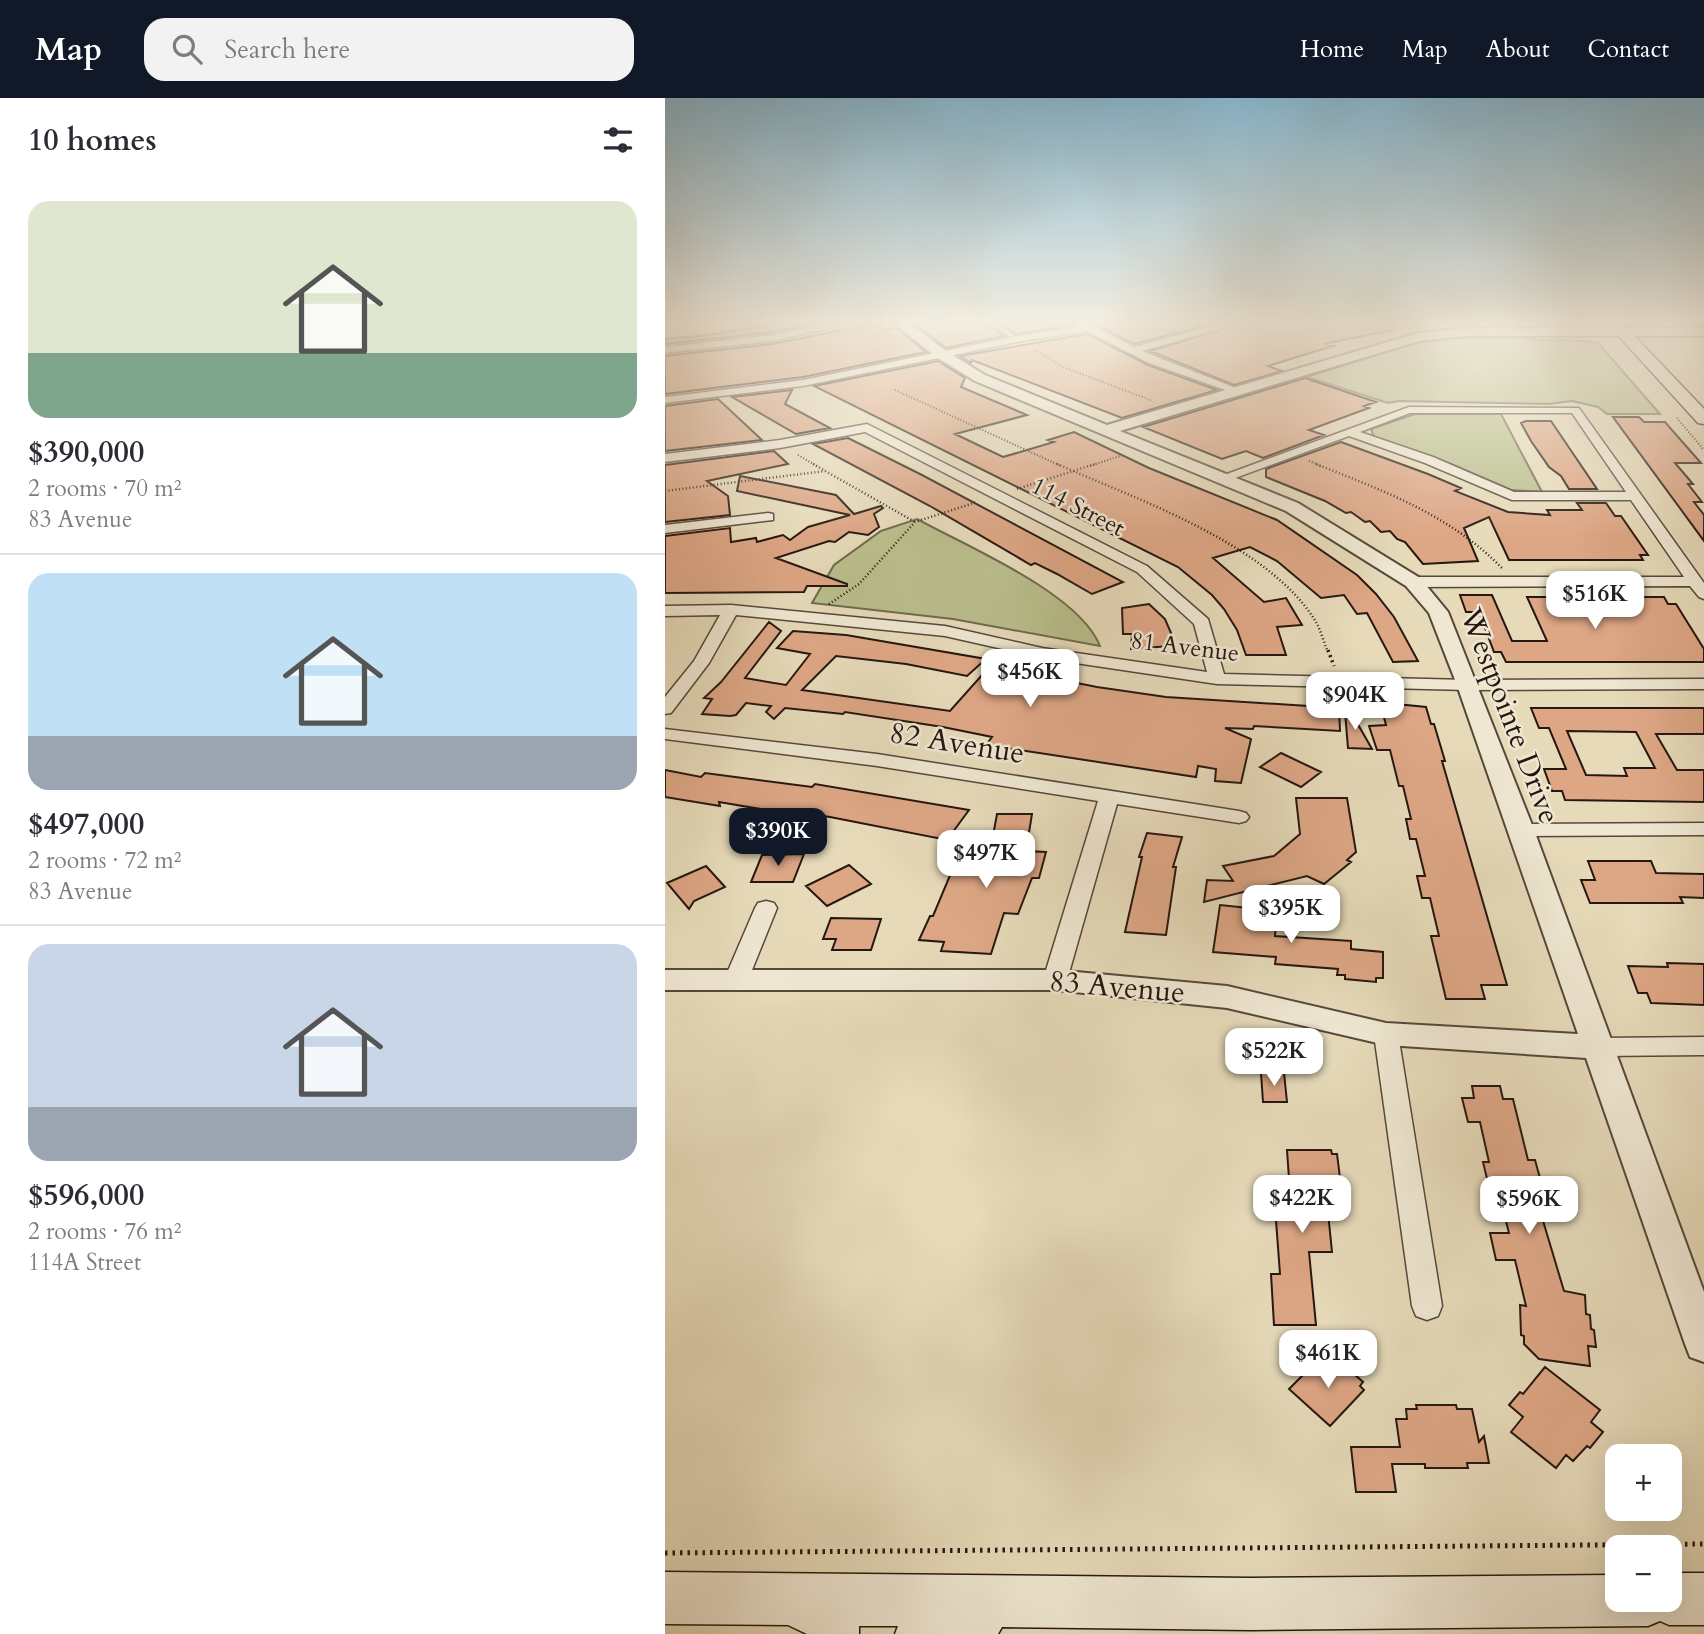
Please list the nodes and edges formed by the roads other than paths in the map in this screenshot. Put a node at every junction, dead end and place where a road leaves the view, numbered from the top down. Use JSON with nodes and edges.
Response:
{"nodes":[{"id":1,"x":716,"y":394,"type":"edge"},
{"id":2,"x":1017,"y":394,"type":"edge"},
{"id":3,"x":1223,"y":394,"type":"edge"},
{"id":4,"x":1680,"y":394,"type":"edge"},
{"id":5,"x":665,"y":400,"type":"edge"},
{"id":6,"x":1704,"y":419,"type":"edge"},
{"id":7,"x":1104,"y":431,"type":"junction"},
{"id":8,"x":1350,"y":432,"type":"junction"},
{"id":9,"x":665,"y":458,"type":"edge"},
{"id":10,"x":1222,"y":478,"type":"junction"},
{"id":11,"x":1634,"y":496,"type":"junction"},
{"id":12,"x":768,"y":517,"type":"dead end"},
{"id":13,"x":665,"y":529,"type":"edge"},
{"id":14,"x":1413,"y":582,"type":"junction"},
{"id":15,"x":1699,"y":587,"type":"edge"},
{"id":16,"x":731,"y":610,"type":"junction"},
{"id":17,"x":665,"y":611,"type":"edge"},
{"id":18,"x":1217,"y":679,"type":"junction"},
{"id":19,"x":1704,"y":684,"type":"edge"},
{"id":20,"x":1468,"y":685,"type":"junction"},
{"id":21,"x":665,"y":709,"type":"edge"},
{"id":22,"x":665,"y":734,"type":"edge"},
{"id":23,"x":1109,"y":797,"type":"junction"},
{"id":24,"x":1238,"y":817,"type":"dead end"},
{"id":25,"x":1704,"y":829,"type":"edge"},
{"id":26,"x":1521,"y":830,"type":"junction"},
{"id":27,"x":766,"y":908,"type":"dead end"},
{"id":28,"x":665,"y":980,"type":"edge"},
{"id":29,"x":736,"y":980,"type":"junction"},
{"id":30,"x":1055,"y":980,"type":"junction"},
{"id":31,"x":1386,"y":1034,"type":"junction"},
{"id":32,"x":1704,"y":1046,"type":"edge"},
{"id":33,"x":1599,"y":1047,"type":"junction"},
{"id":34,"x":1427,"y":1306,"type":"dead end"},
{"id":35,"x":1704,"y":1344,"type":"edge"},
{"id":36,"x":665,"y":1598,"type":"edge"},
{"id":37,"x":785,"y":1598,"type":"junction"},
{"id":38,"x":1682,"y":1599,"type":"edge"},
{"id":39,"x":1704,"y":1599,"type":"edge"},
{"id":40,"x":1605,"y":1600,"type":"edge"},
{"id":41,"x":1251,"y":1604,"type":"junction"},
{"id":42,"x":833,"y":1634,"type":"edge"},
{"id":43,"x":921,"y":1634,"type":"edge"}],
"edges":[{"from":1,"to":5,"type":"street"},
{"from":2,"to":7,"type":"street","name":"Westpointe Drive"},
{"from":3,"to":7,"type":"street"},
{"from":4,"to":6,"type":"main road"},
{"from":7,"to":10,"type":"street","name":"Westpointe Drive"},
{"from":8,"to":10,"type":"street"},
{"from":8,"to":11,"type":"street"},
{"from":8,"to":11,"type":"street"},
{"from":9,"to":18,"type":"street","name":"114 Street"},
{"from":10,"to":14,"type":"street","name":"Westpointe Drive"},
{"from":11,"to":15,"type":"street"},
{"from":12,"to":13,"type":"street"},
{"from":14,"to":15,"type":"street"},
{"from":14,"to":20,"type":"street","name":"Westpointe Drive"},
{"from":16,"to":17,"type":"street","name":"81 Avenue"},
{"from":16,"to":18,"type":"street","name":"81 Avenue"},
{"from":16,"to":21,"type":"street"},
{"from":18,"to":20,"type":"street","name":"81 Avenue"},
{"from":19,"to":20,"type":"street","name":"81 Avenue"},
{"from":20,"to":26,"type":"street","name":"Westpointe Drive"},
{"from":22,"to":23,"type":"street","name":"82 Avenue"},
{"from":23,"to":24,"type":"street","name":"82 Avenue"},
{"from":23,"to":30,"type":"street"},
{"from":25,"to":26,"type":"street"},
{"from":26,"to":33,"type":"street","name":"Westpointe Drive"},
{"from":27,"to":29,"type":"street"},
{"from":28,"to":29,"type":"street","name":"83 Avenue"},
{"from":29,"to":30,"type":"street","name":"83 Avenue"},
{"from":30,"to":31,"type":"street","name":"83 Avenue"},
{"from":31,"to":33,"type":"street","name":"83 Avenue"},
{"from":31,"to":34,"type":"street"},
{"from":32,"to":33,"type":"street","name":"83 Avenue"},
{"from":33,"to":35,"type":"street","name":"Westpointe Drive"},
{"from":36,"to":37,"type":"main road"},
{"from":37,"to":41,"type":"main road"},
{"from":37,"to":42,"type":"main road"},
{"from":38,"to":39,"type":"main road"},
{"from":40,"to":41,"type":"main road"},
{"from":41,"to":43,"type":"main road"}]}
